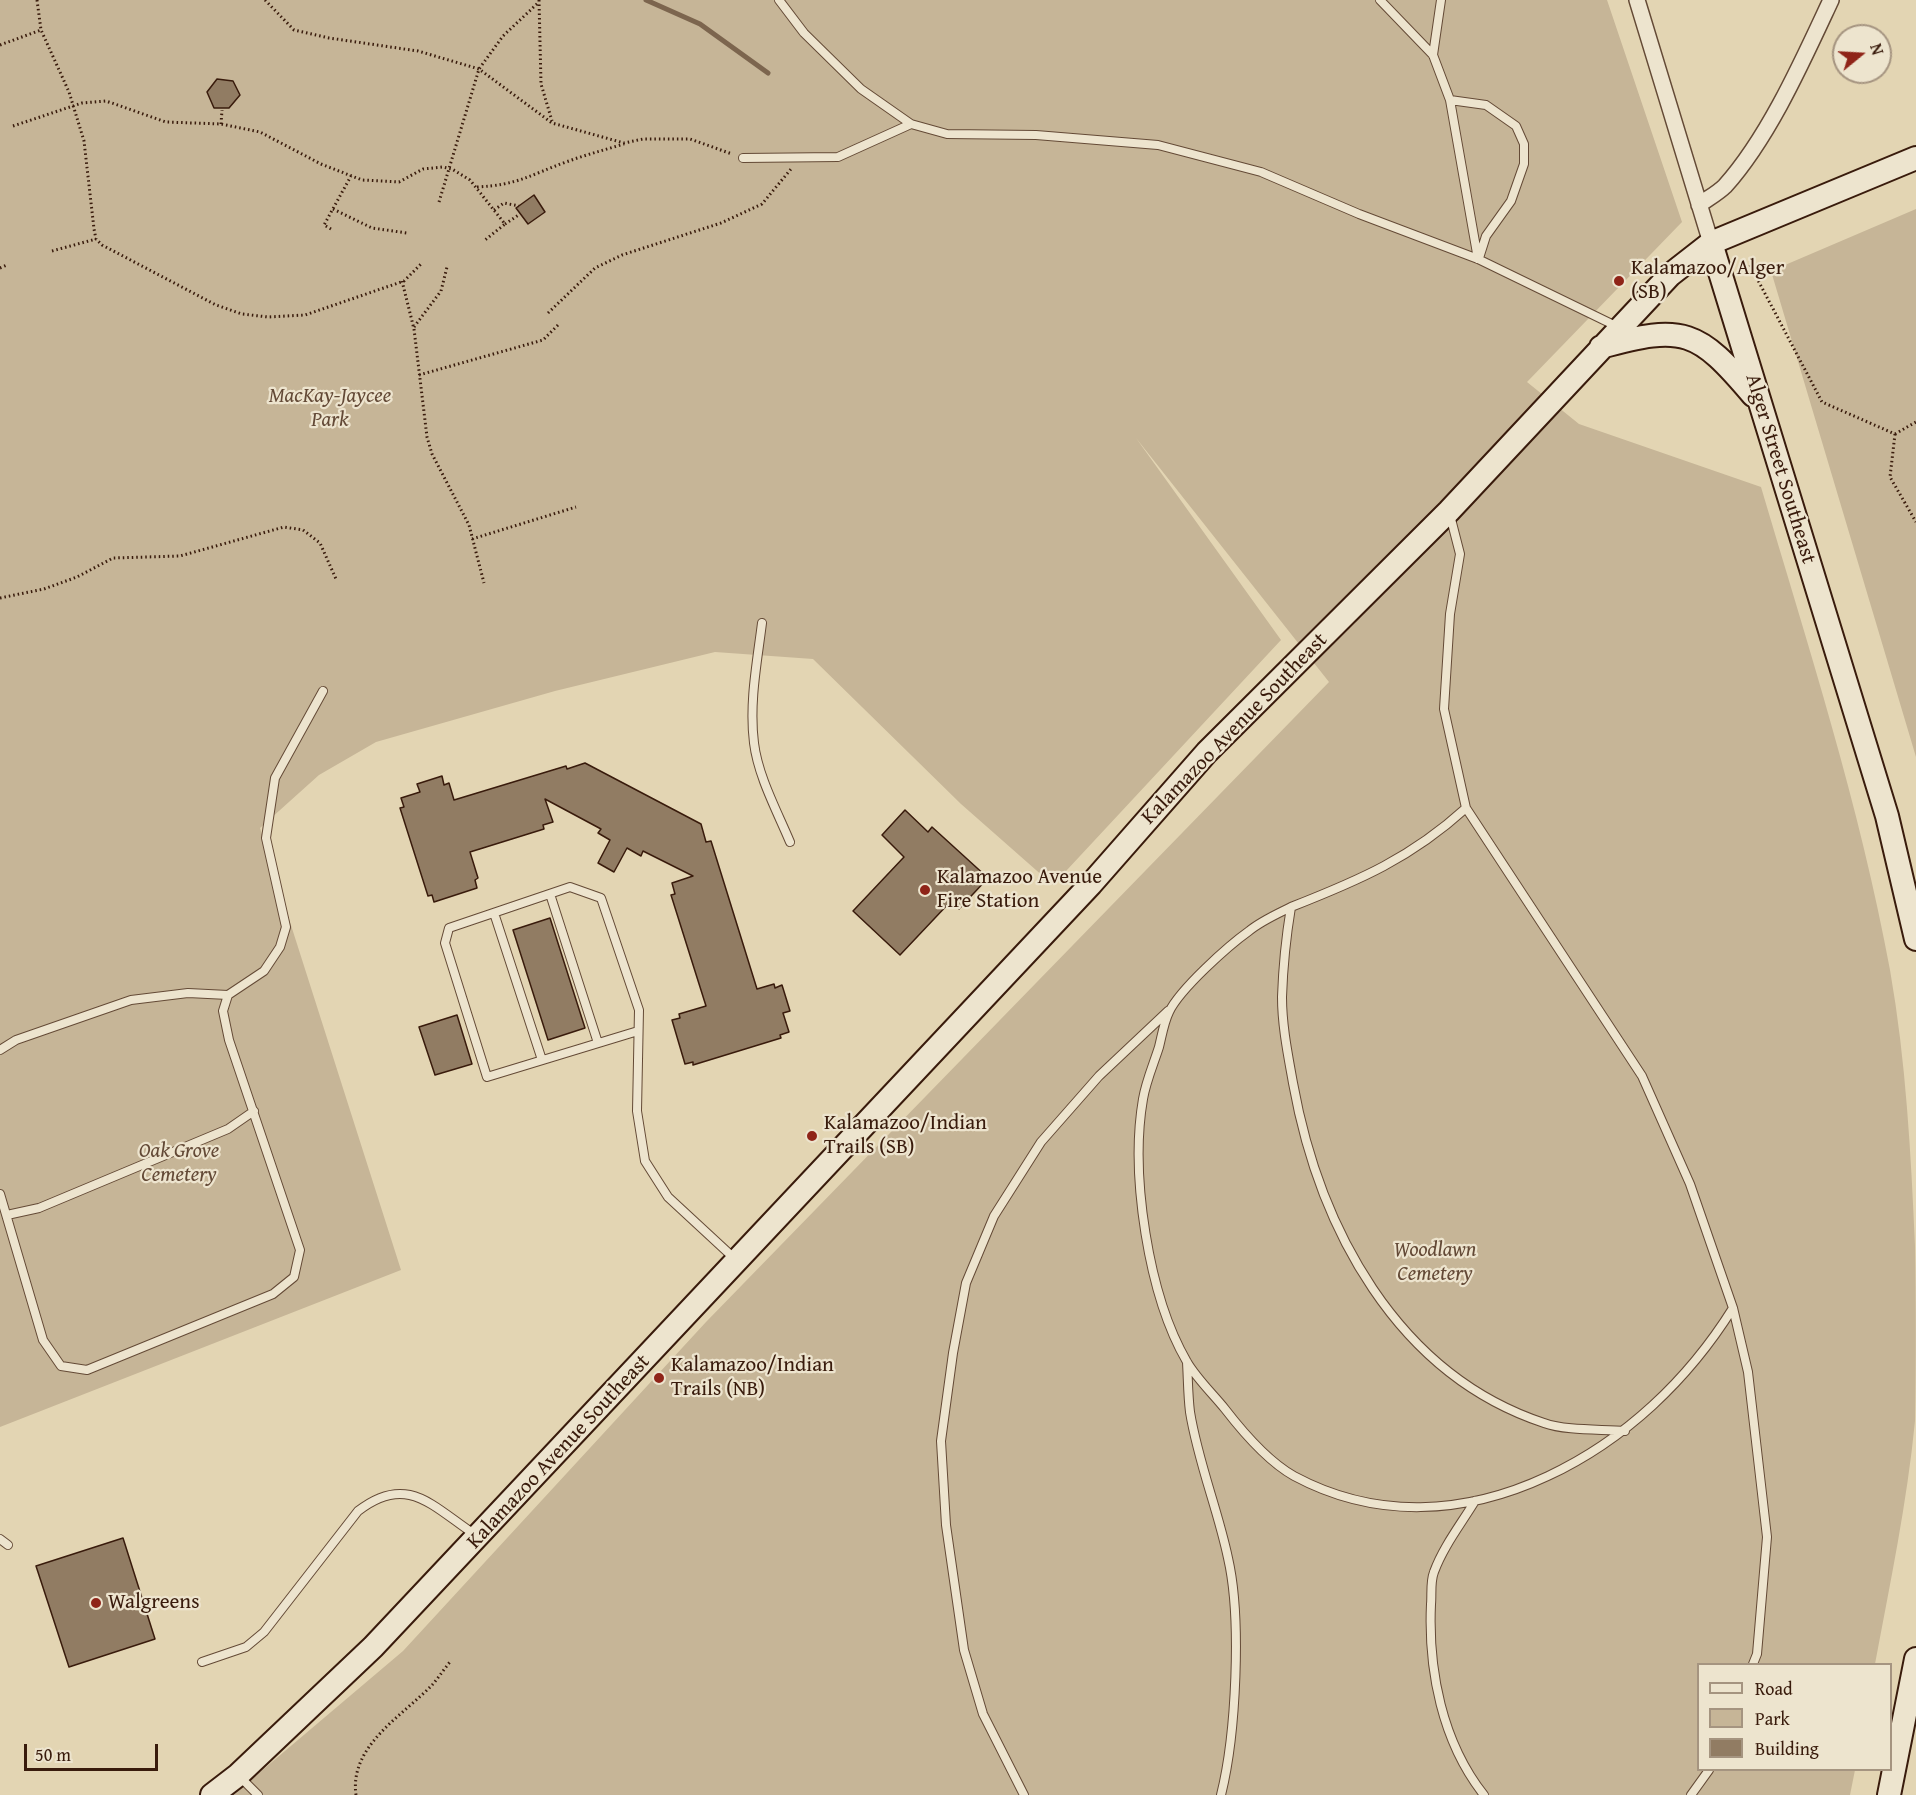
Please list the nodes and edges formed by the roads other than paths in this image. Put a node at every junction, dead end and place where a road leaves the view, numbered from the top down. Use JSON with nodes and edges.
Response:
{"nodes":[{"id":1,"x":779,"y":0,"type":"edge"},
{"id":2,"x":1380,"y":0,"type":"edge"},
{"id":3,"x":1441,"y":0,"type":"edge"},
{"id":4,"x":1637,"y":0,"type":"edge"},
{"id":5,"x":1831,"y":0,"type":"edge"},
{"id":6,"x":1433,"y":55,"type":"junction"},
{"id":7,"x":1450,"y":100,"type":"junction"},
{"id":8,"x":911,"y":124,"type":"junction"},
{"id":9,"x":743,"y":158,"type":"road end"},
{"id":10,"x":1916,"y":158,"type":"edge"},
{"id":11,"x":1699,"y":205,"type":"junction"},
{"id":12,"x":1711,"y":243,"type":"junction"},
{"id":13,"x":1478,"y":259,"type":"junction"},
{"id":14,"x":1619,"y":328,"type":"junction"},
{"id":15,"x":1600,"y":347,"type":"junction"},
{"id":16,"x":1760,"y":404,"type":"junction"},
{"id":17,"x":1449,"y":511,"type":"junction"},
{"id":18,"x":762,"y":623,"type":"dead end"},
{"id":19,"x":323,"y":691,"type":"dead end"},
{"id":20,"x":1466,"y":808,"type":"junction"},
{"id":21,"x":790,"y":842,"type":"dead end"},
{"id":22,"x":550,"y":894,"type":"junction"},
{"id":23,"x":1291,"y":907,"type":"junction"},
{"id":24,"x":494,"y":913,"type":"junction"},
{"id":25,"x":1916,"y":939,"type":"edge"},
{"id":26,"x":228,"y":995,"type":"junction"},
{"id":27,"x":1170,"y":1010,"type":"junction"},
{"id":28,"x":638,"y":1031,"type":"junction"},
{"id":29,"x":598,"y":1043,"type":"junction"},
{"id":30,"x":0,"y":1050,"type":"edge"},
{"id":31,"x":542,"y":1060,"type":"junction"},
{"id":32,"x":254,"y":1111,"type":"junction"},
{"id":33,"x":0,"y":1194,"type":"edge"},
{"id":34,"x":7,"y":1215,"type":"junction"},
{"id":35,"x":738,"y":1262,"type":"junction"},
{"id":36,"x":1732,"y":1308,"type":"junction"},
{"id":37,"x":1187,"y":1362,"type":"junction"},
{"id":38,"x":1625,"y":1431,"type":"junction"},
{"id":39,"x":1475,"y":1501,"type":"junction"},
{"id":40,"x":478,"y":1537,"type":"junction"},
{"id":41,"x":0,"y":1539,"type":"edge"},
{"id":42,"x":8,"y":1545,"type":"dead end"},
{"id":43,"x":1916,"y":1659,"type":"edge"},
{"id":44,"x":202,"y":1662,"type":"dead end"},
{"id":45,"x":1754,"y":1663,"type":"edge"},
{"id":46,"x":1708,"y":1771,"type":"edge"},
{"id":47,"x":238,"y":1774,"type":"junction"},
{"id":48,"x":212,"y":1795,"type":"edge"},
{"id":49,"x":258,"y":1795,"type":"edge"},
{"id":50,"x":1024,"y":1795,"type":"edge"},
{"id":51,"x":1221,"y":1795,"type":"edge"},
{"id":52,"x":1484,"y":1795,"type":"edge"},
{"id":53,"x":1691,"y":1795,"type":"edge"},
{"id":54,"x":1889,"y":1795,"type":"edge"}],
"edges":[{"from":1,"to":8,"type":"lane"},
{"from":2,"to":6,"type":"lane"},
{"from":3,"to":6,"type":"lane"},
{"from":4,"to":11,"type":"street","name":"Alger Street Southeast"},
{"from":5,"to":11,"type":"street"},
{"from":6,"to":7,"type":"lane"},
{"from":7,"to":13,"type":"lane"},
{"from":7,"to":13,"type":"lane"},
{"from":8,"to":9,"type":"lane"},
{"from":8,"to":13,"type":"lane"},
{"from":10,"to":12,"type":"main road","name":"Kalamazoo Avenue Southeast"},
{"from":11,"to":12,"type":"street","name":"Alger Street Southeast"},
{"from":12,"to":14,"type":"main road","name":"Kalamazoo Avenue Southeast"},
{"from":12,"to":16,"type":"main road","name":"Alger Street Southeast"},
{"from":13,"to":14,"type":"lane"},
{"from":14,"to":15,"type":"main road","name":"Kalamazoo Avenue Southeast"},
{"from":15,"to":16,"type":"main road"},
{"from":15,"to":17,"type":"main road","name":"Kalamazoo Avenue Southeast"},
{"from":16,"to":25,"type":"main road","name":"Alger Street Southeast"},
{"from":17,"to":20,"type":"lane"},
{"from":17,"to":35,"type":"main road","name":"Kalamazoo Avenue Southeast"},
{"from":18,"to":21,"type":"lane"},
{"from":19,"to":26,"type":"lane"},
{"from":20,"to":23,"type":"lane"},
{"from":20,"to":36,"type":"lane"},
{"from":22,"to":24,"type":"lane"},
{"from":22,"to":28,"type":"lane"},
{"from":22,"to":29,"type":"lane"},
{"from":23,"to":27,"type":"lane"},
{"from":23,"to":38,"type":"lane"},
{"from":24,"to":31,"type":"lane"},
{"from":24,"to":31,"type":"lane"},
{"from":26,"to":30,"type":"lane"},
{"from":26,"to":32,"type":"lane"},
{"from":27,"to":37,"type":"lane"},
{"from":27,"to":50,"type":"lane"},
{"from":28,"to":29,"type":"lane"},
{"from":28,"to":35,"type":"lane"},
{"from":29,"to":31,"type":"lane"},
{"from":32,"to":34,"type":"lane"},
{"from":32,"to":34,"type":"lane"},
{"from":33,"to":34,"type":"lane"},
{"from":35,"to":40,"type":"main road","name":"Kalamazoo Avenue Southeast"},
{"from":36,"to":38,"type":"lane"},
{"from":36,"to":45,"type":"lane"},
{"from":37,"to":39,"type":"lane"},
{"from":37,"to":51,"type":"lane"},
{"from":38,"to":39,"type":"lane"},
{"from":39,"to":52,"type":"lane"},
{"from":40,"to":44,"type":"lane"},
{"from":40,"to":47,"type":"main road","name":"Kalamazoo Avenue Southeast"},
{"from":41,"to":42,"type":"lane"},
{"from":43,"to":54,"type":"main road"},
{"from":46,"to":53,"type":"lane"},
{"from":47,"to":48,"type":"main road","name":"Kalamazoo Avenue Southeast"},
{"from":47,"to":49,"type":"lane"}]}
